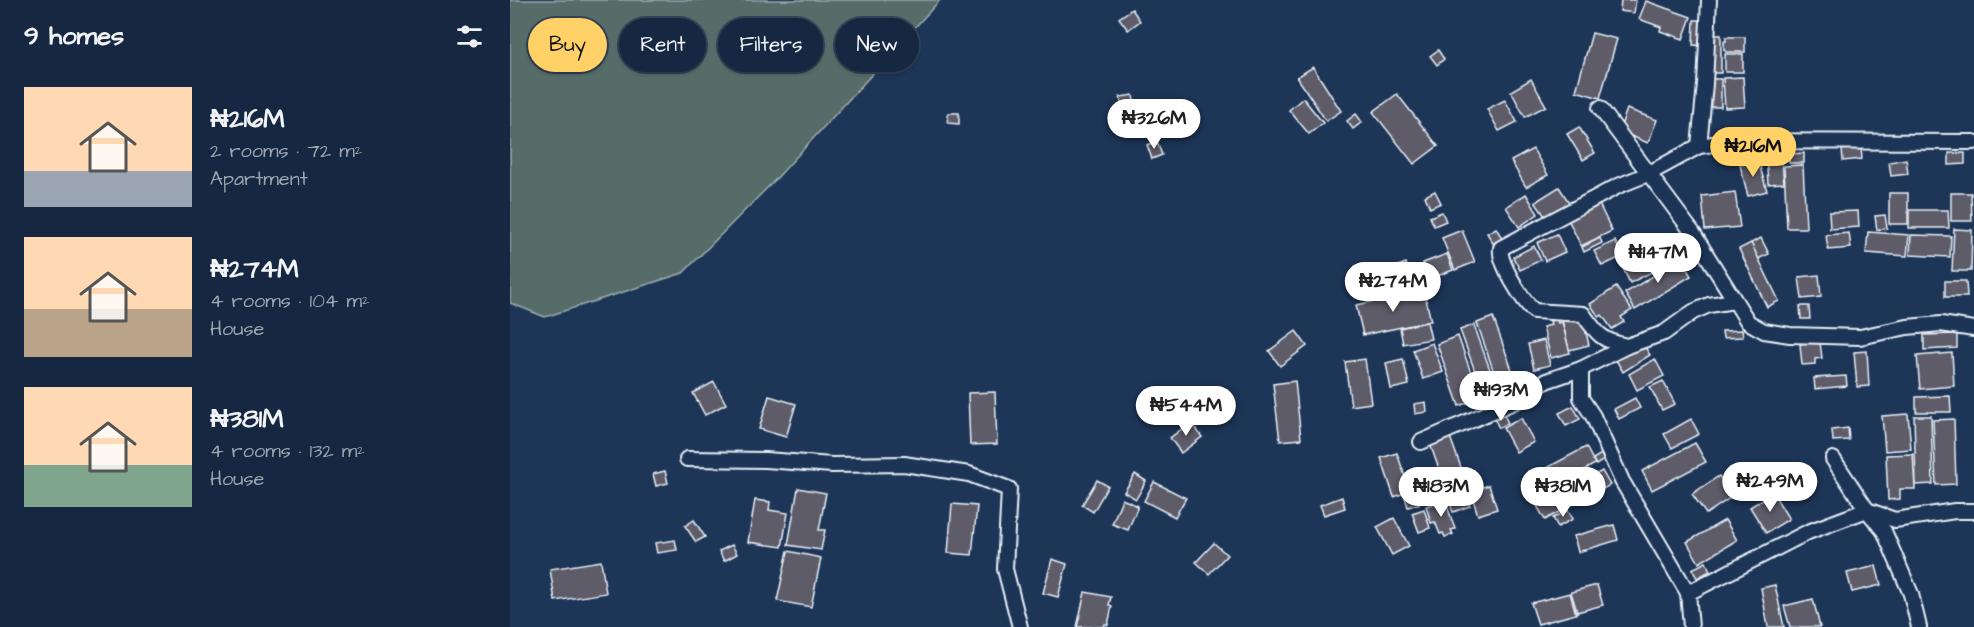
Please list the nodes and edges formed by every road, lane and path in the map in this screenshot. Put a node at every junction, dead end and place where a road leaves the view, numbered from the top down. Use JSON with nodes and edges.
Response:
{"nodes":[{"id":1,"x":1709,"y":0,"type":"edge"},
{"id":2,"x":1600,"y":108,"type":"dead end"},
{"id":3,"x":1974,"y":142,"type":"edge"},
{"id":4,"x":1699,"y":146,"type":"junction"},
{"id":5,"x":1648,"y":174,"type":"junction"},
{"id":6,"x":1734,"y":301,"type":"junction"},
{"id":7,"x":1974,"y":329,"type":"edge"},
{"id":8,"x":1627,"y":346,"type":"junction"},
{"id":9,"x":1581,"y":369,"type":"junction"},
{"id":10,"x":1558,"y":377,"type":"junction"},
{"id":11,"x":1581,"y":398,"type":"junction"},
{"id":12,"x":1421,"y":442,"type":"dead end"},
{"id":13,"x":687,"y":459,"type":"dead end"},
{"id":14,"x":1833,"y":459,"type":"dead end"},
{"id":15,"x":1867,"y":510,"type":"junction"},
{"id":16,"x":1974,"y":511,"type":"edge"},
{"id":17,"x":1688,"y":593,"type":"junction"},
{"id":18,"x":1020,"y":627,"type":"edge"},
{"id":19,"x":1691,"y":627,"type":"edge"},
{"id":20,"x":1919,"y":627,"type":"edge"}],
"edges":[{"from":1,"to":4,"type":"street"},
{"from":2,"to":5,"type":"street"},
{"from":3,"to":4,"type":"street"},
{"from":4,"to":5,"type":"street"},
{"from":5,"to":6,"type":"street"},
{"from":5,"to":8,"type":"street"},
{"from":6,"to":7,"type":"street"},
{"from":6,"to":8,"type":"street"},
{"from":8,"to":9,"type":"street"},
{"from":9,"to":10,"type":"street"},
{"from":9,"to":11,"type":"street"},
{"from":10,"to":11,"type":"street"},
{"from":10,"to":12,"type":"street"},
{"from":11,"to":17,"type":"street"},
{"from":13,"to":18,"type":"street"},
{"from":14,"to":15,"type":"street"},
{"from":15,"to":16,"type":"street"},
{"from":15,"to":17,"type":"street"},
{"from":15,"to":20,"type":"street"},
{"from":17,"to":19,"type":"street"}]}
